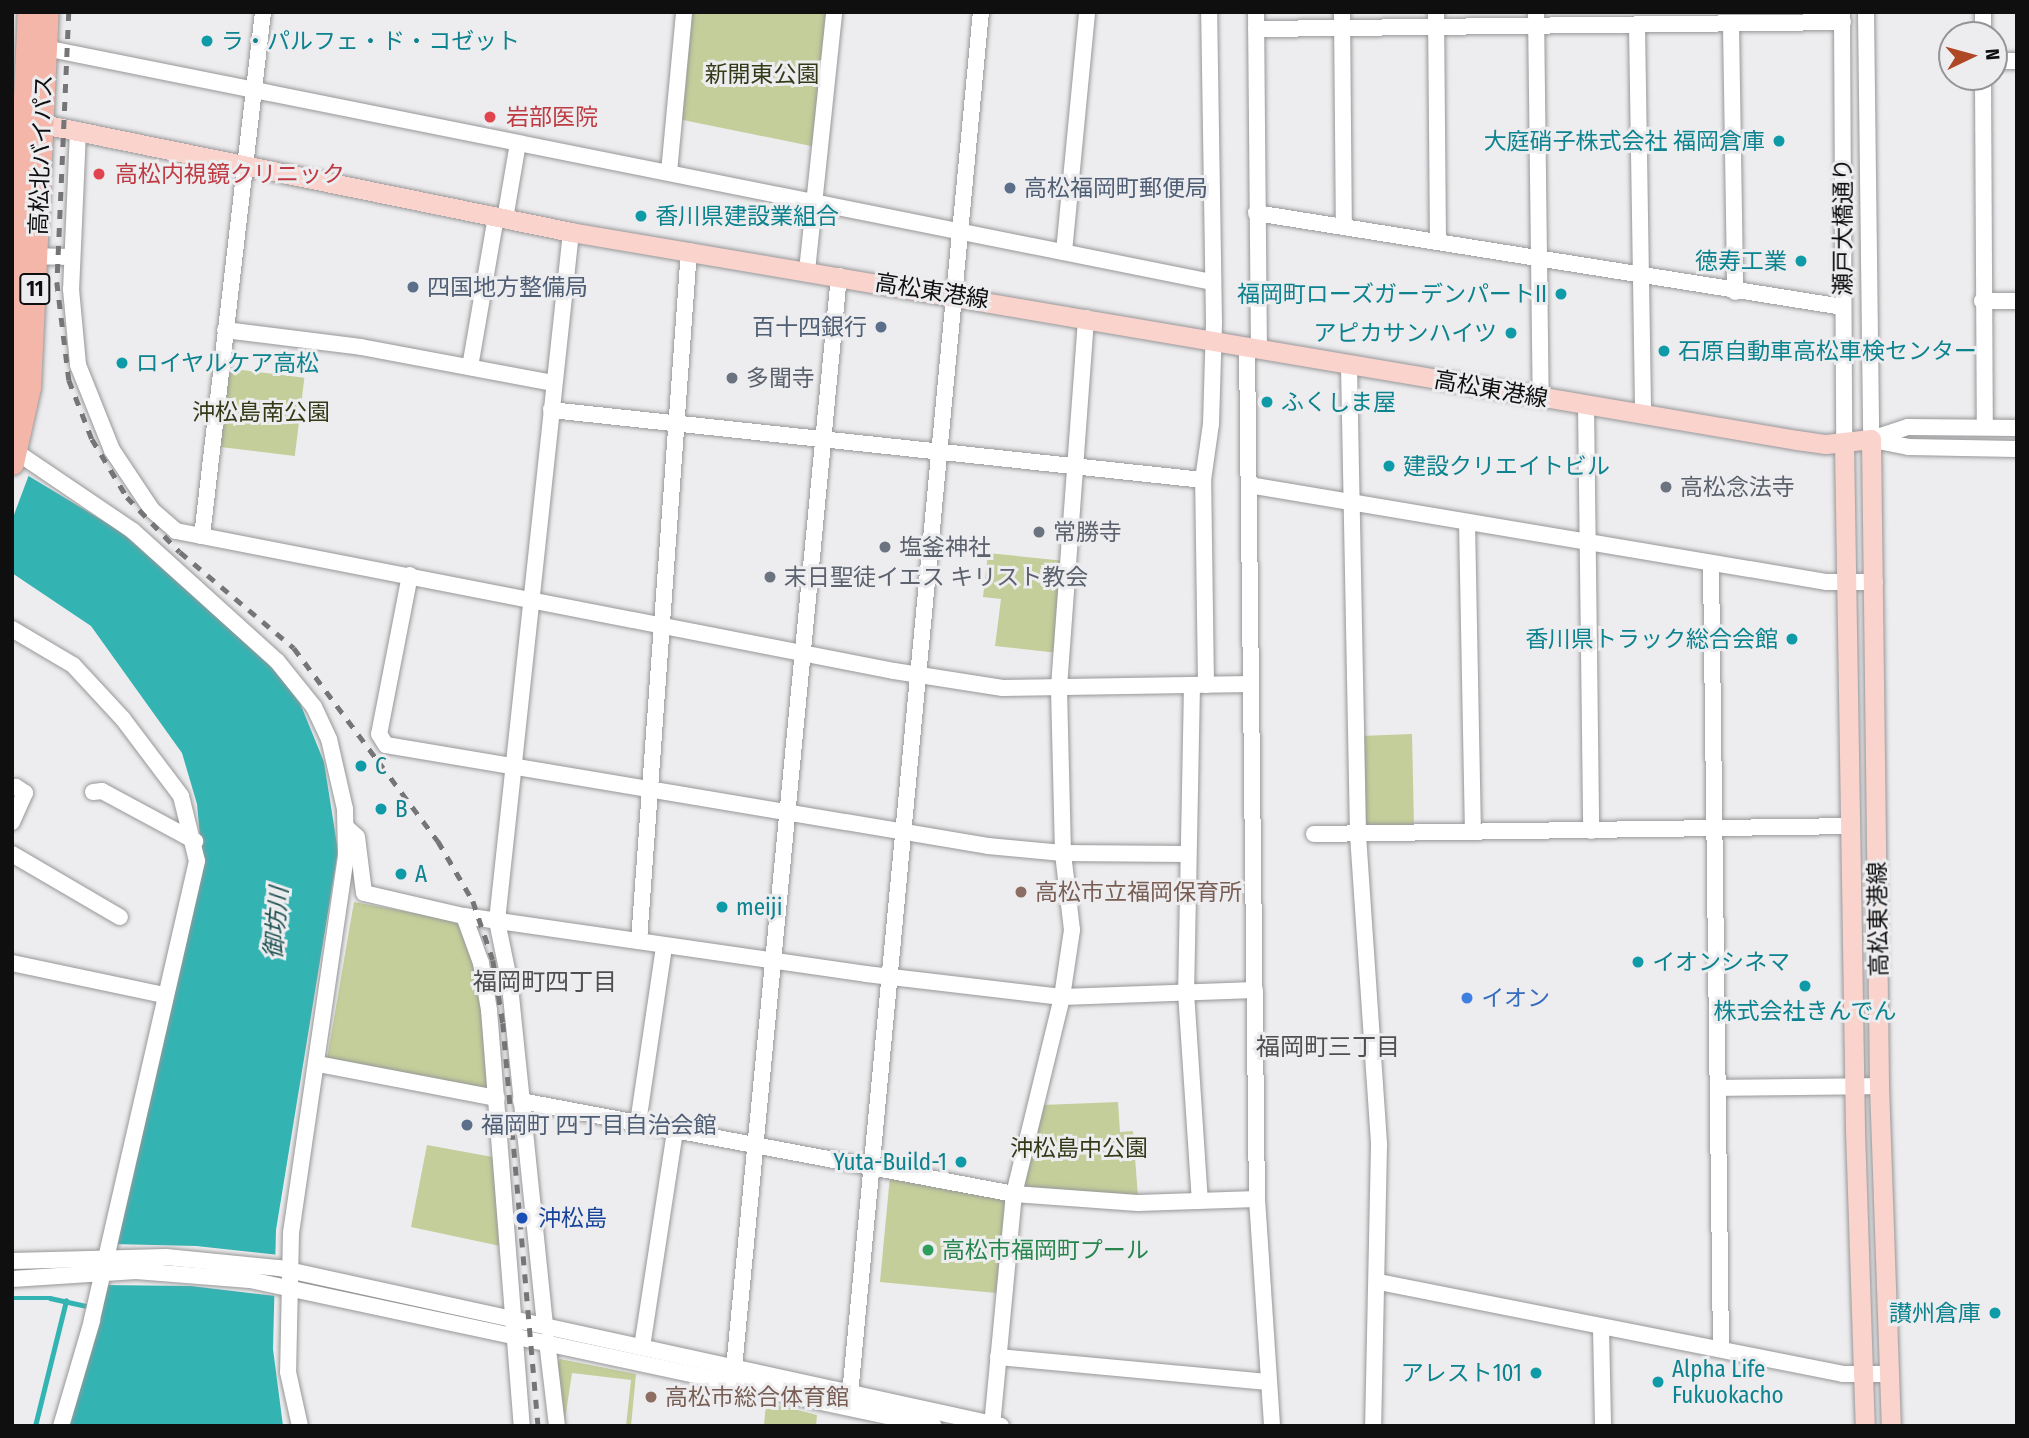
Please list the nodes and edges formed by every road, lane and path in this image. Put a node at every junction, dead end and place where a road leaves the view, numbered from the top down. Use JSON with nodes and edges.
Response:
{"nodes":[{"id":1,"x":29,"y":12,"type":"edge"},
{"id":2,"x":47,"y":12,"type":"edge"},
{"id":3,"x":263,"y":12,"type":"edge"},
{"id":4,"x":684,"y":12,"type":"edge"},
{"id":5,"x":834,"y":12,"type":"edge"},
{"id":6,"x":981,"y":12,"type":"edge"},
{"id":7,"x":1087,"y":12,"type":"edge"},
{"id":8,"x":1209,"y":12,"type":"edge"},
{"id":9,"x":1866,"y":12,"type":"edge"},
{"id":10,"x":1842,"y":17,"type":"edge"},
{"id":11,"x":1436,"y":19,"type":"edge"},
{"id":12,"x":1536,"y":19,"type":"edge"},
{"id":13,"x":1256,"y":20,"type":"edge"},
{"id":14,"x":1342,"y":20,"type":"edge"},
{"id":15,"x":1731,"y":24,"type":"junction"},
{"id":16,"x":1637,"y":25,"type":"junction"},
{"id":17,"x":28,"y":43,"type":"edge"},
{"id":18,"x":253,"y":90,"type":"junction"},
{"id":19,"x":1983,"y":91,"type":"edge"},
{"id":20,"x":26,"y":121,"type":"edge"},
{"id":21,"x":78,"y":131,"type":"junction"},
{"id":22,"x":518,"y":142,"type":"junction"},
{"id":23,"x":244,"y":165,"type":"junction"},
{"id":24,"x":669,"y":172,"type":"junction"},
{"id":25,"x":816,"y":200,"type":"junction"},
{"id":26,"x":1256,"y":213,"type":"junction"},
{"id":27,"x":500,"y":218,"type":"junction"},
{"id":28,"x":1344,"y":226,"type":"junction"},
{"id":29,"x":959,"y":229,"type":"junction"},
{"id":30,"x":571,"y":232,"type":"junction"},
{"id":31,"x":1438,"y":241,"type":"junction"},
{"id":32,"x":689,"y":251,"type":"junction"},
{"id":33,"x":1064,"y":252,"type":"junction"},
{"id":34,"x":27,"y":256,"type":"junction"},
{"id":35,"x":72,"y":257,"type":"junction"},
{"id":36,"x":1538,"y":259,"type":"junction"},
{"id":37,"x":807,"y":271,"type":"junction"},
{"id":38,"x":839,"y":276,"type":"junction"},
{"id":39,"x":1640,"y":276,"type":"junction"},
{"id":40,"x":1212,"y":282,"type":"junction"},
{"id":41,"x":1735,"y":292,"type":"junction"},
{"id":42,"x":955,"y":295,"type":"junction"},
{"id":43,"x":1982,"y":301,"type":"junction"},
{"id":44,"x":2017,"y":301,"type":"edge"},
{"id":45,"x":1843,"y":307,"type":"junction"},
{"id":46,"x":1086,"y":318,"type":"junction"},
{"id":47,"x":225,"y":330,"type":"junction"},
{"id":48,"x":1213,"y":341,"type":"junction"},
{"id":49,"x":1253,"y":348,"type":"junction"},
{"id":50,"x":1349,"y":365,"type":"junction"},
{"id":51,"x":470,"y":367,"type":"junction"},
{"id":52,"x":554,"y":383,"type":"junction"},
{"id":53,"x":12,"y":396,"type":"edge"},
{"id":54,"x":1541,"y":397,"type":"junction"},
{"id":55,"x":1586,"y":405,"type":"junction"},
{"id":56,"x":551,"y":410,"type":"junction"},
{"id":57,"x":1643,"y":415,"type":"junction"},
{"id":58,"x":675,"y":422,"type":"junction"},
{"id":59,"x":1985,"y":427,"type":"junction"},
{"id":60,"x":2017,"y":428,"type":"edge"},
{"id":61,"x":821,"y":438,"type":"junction"},
{"id":62,"x":1871,"y":439,"type":"junction"},
{"id":63,"x":1844,"y":443,"type":"junction"},
{"id":64,"x":2017,"y":449,"type":"edge"},
{"id":65,"x":938,"y":451,"type":"junction"},
{"id":66,"x":14,"y":455,"type":"edge"},
{"id":67,"x":1074,"y":466,"type":"junction"},
{"id":68,"x":1203,"y":480,"type":"junction"},
{"id":69,"x":1250,"y":485,"type":"junction"},
{"id":70,"x":1350,"y":501,"type":"junction"},
{"id":71,"x":1467,"y":522,"type":"junction"},
{"id":72,"x":202,"y":536,"type":"junction"},
{"id":73,"x":1587,"y":542,"type":"junction"},
{"id":74,"x":1711,"y":564,"type":"junction"},
{"id":75,"x":410,"y":575,"type":"junction"},
{"id":76,"x":1875,"y":582,"type":"junction"},
{"id":77,"x":1849,"y":584,"type":"junction"},
{"id":78,"x":531,"y":600,"type":"junction"},
{"id":79,"x":661,"y":625,"type":"junction"},
{"id":80,"x":12,"y":629,"type":"edge"},
{"id":81,"x":801,"y":652,"type":"junction"},
{"id":82,"x":918,"y":675,"type":"junction"},
{"id":83,"x":1251,"y":684,"type":"junction"},
{"id":84,"x":1199,"y":685,"type":"junction"},
{"id":85,"x":1059,"y":687,"type":"junction"},
{"id":86,"x":512,"y":767,"type":"junction"},
{"id":87,"x":16,"y":787,"type":"dead end"},
{"id":88,"x":649,"y":791,"type":"junction"},
{"id":89,"x":93,"y":792,"type":"dead end"},
{"id":90,"x":786,"y":814,"type":"junction"},
{"id":91,"x":12,"y":821,"type":"edge"},
{"id":92,"x":1851,"y":826,"type":"junction"},
{"id":93,"x":347,"y":828,"type":"junction"},
{"id":94,"x":1714,"y":828,"type":"junction"},
{"id":95,"x":1591,"y":831,"type":"junction"},
{"id":96,"x":904,"y":832,"type":"junction"},
{"id":97,"x":1473,"y":832,"type":"junction"},
{"id":98,"x":1314,"y":834,"type":"dead end"},
{"id":99,"x":1358,"y":835,"type":"junction"},
{"id":100,"x":195,"y":841,"type":"junction"},
{"id":101,"x":1063,"y":853,"type":"junction"},
{"id":102,"x":1187,"y":853,"type":"junction"},
{"id":103,"x":12,"y":854,"type":"edge"},
{"id":104,"x":464,"y":916,"type":"junction"},
{"id":105,"x":120,"y":917,"type":"dead end"},
{"id":106,"x":497,"y":921,"type":"junction"},
{"id":107,"x":639,"y":941,"type":"junction"},
{"id":108,"x":664,"y":946,"type":"junction"},
{"id":109,"x":772,"y":961,"type":"junction"},
{"id":110,"x":12,"y":963,"type":"edge"},
{"id":111,"x":890,"y":977,"type":"junction"},
{"id":112,"x":1255,"y":990,"type":"junction"},
{"id":113,"x":1186,"y":992,"type":"junction"},
{"id":114,"x":164,"y":995,"type":"junction"},
{"id":115,"x":1062,"y":997,"type":"junction"},
{"id":116,"x":318,"y":1064,"type":"junction"},
{"id":117,"x":1855,"y":1086,"type":"junction"},
{"id":118,"x":1879,"y":1086,"type":"junction"},
{"id":119,"x":1718,"y":1088,"type":"junction"},
{"id":120,"x":497,"y":1098,"type":"junction"},
{"id":121,"x":521,"y":1101,"type":"junction"},
{"id":122,"x":638,"y":1123,"type":"junction"},
{"id":123,"x":675,"y":1131,"type":"junction"},
{"id":124,"x":756,"y":1145,"type":"junction"},
{"id":125,"x":872,"y":1167,"type":"junction"},
{"id":126,"x":1014,"y":1194,"type":"junction"},
{"id":127,"x":1257,"y":1199,"type":"junction"},
{"id":128,"x":1200,"y":1201,"type":"junction"},
{"id":129,"x":12,"y":1261,"type":"edge"},
{"id":130,"x":105,"y":1264,"type":"junction"},
{"id":131,"x":283,"y":1277,"type":"junction"},
{"id":132,"x":12,"y":1279,"type":"edge"},
{"id":133,"x":1379,"y":1282,"type":"junction"},
{"id":134,"x":517,"y":1327,"type":"junction"},
{"id":135,"x":1601,"y":1328,"type":"junction"},
{"id":136,"x":546,"y":1333,"type":"junction"},
{"id":137,"x":642,"y":1347,"type":"junction"},
{"id":138,"x":1721,"y":1348,"type":"junction"},
{"id":139,"x":998,"y":1357,"type":"junction"},
{"id":140,"x":734,"y":1368,"type":"junction"},
{"id":141,"x":1887,"y":1374,"type":"junction"},
{"id":142,"x":1861,"y":1376,"type":"junction"},
{"id":143,"x":1268,"y":1382,"type":"junction"},
{"id":144,"x":850,"y":1399,"type":"junction"},
{"id":145,"x":939,"y":1422,"type":"edge"},
{"id":146,"x":995,"y":1425,"type":"edge"},
{"id":147,"x":61,"y":1426,"type":"edge"},
{"id":148,"x":300,"y":1426,"type":"edge"},
{"id":149,"x":522,"y":1426,"type":"edge"},
{"id":150,"x":557,"y":1426,"type":"edge"},
{"id":151,"x":1272,"y":1426,"type":"edge"},
{"id":152,"x":1373,"y":1426,"type":"edge"},
{"id":153,"x":1603,"y":1426,"type":"edge"},
{"id":154,"x":1865,"y":1426,"type":"edge"},
{"id":155,"x":1891,"y":1426,"type":"edge"}],
"edges":[{"from":1,"to":17,"type":"highway","name":"高松北バイパス","number":"11"},
{"from":2,"to":17,"type":"highway","name":"高松北バイパス","number":"11"},
{"from":3,"to":18,"type":"street"},
{"from":4,"to":24,"type":"street"},
{"from":5,"to":25,"type":"street"},
{"from":6,"to":29,"type":"street"},
{"from":7,"to":33,"type":"street"},
{"from":8,"to":40,"type":"street"},
{"from":9,"to":62,"type":"street","name":"瀬戸大橋通り"},
{"from":10,"to":15,"type":"street"},
{"from":10,"to":45,"type":"street","name":"瀬戸大橋通り"},
{"from":11,"to":12,"type":"street"},
{"from":11,"to":14,"type":"street"},
{"from":11,"to":31,"type":"street"},
{"from":12,"to":16,"type":"street"},
{"from":12,"to":36,"type":"street"},
{"from":13,"to":14,"type":"street"},
{"from":13,"to":26,"type":"street"},
{"from":14,"to":28,"type":"street"},
{"from":15,"to":16,"type":"street"},
{"from":15,"to":41,"type":"street"},
{"from":16,"to":39,"type":"street"},
{"from":17,"to":18,"type":"street"},
{"from":17,"to":20,"type":"highway","name":"高松北バイパス","number":"11"},
{"from":18,"to":22,"type":"street"},
{"from":18,"to":23,"type":"street"},
{"from":19,"to":43,"type":"street"},
{"from":20,"to":21,"type":"main road","name":"高松東港線"},
{"from":20,"to":34,"type":"highway","name":"高松北バイパス","number":"11"},
{"from":21,"to":23,"type":"main road","name":"高松東港線"},
{"from":21,"to":35,"type":"street"},
{"from":22,"to":24,"type":"street"},
{"from":22,"to":27,"type":"street"},
{"from":23,"to":27,"type":"main road","name":"高松東港線"},
{"from":23,"to":47,"type":"street"},
{"from":24,"to":25,"type":"street"},
{"from":25,"to":29,"type":"street"},
{"from":25,"to":37,"type":"street"},
{"from":26,"to":28,"type":"street"},
{"from":26,"to":49,"type":"street"},
{"from":27,"to":30,"type":"main road","name":"高松東港線"},
{"from":27,"to":51,"type":"street"},
{"from":28,"to":31,"type":"street"},
{"from":29,"to":33,"type":"street"},
{"from":29,"to":42,"type":"street"},
{"from":30,"to":32,"type":"main road","name":"高松東港線"},
{"from":30,"to":52,"type":"street"},
{"from":31,"to":36,"type":"street"},
{"from":32,"to":37,"type":"main road","name":"高松東港線"},
{"from":32,"to":58,"type":"street"},
{"from":33,"to":40,"type":"street"},
{"from":34,"to":35,"type":"street"},
{"from":34,"to":53,"type":"highway","name":"高松北バイパス","number":"11"},
{"from":34,"to":66,"type":"highway","name":"高松北バイパス","number":"11"},
{"from":35,"to":72,"type":"street"},
{"from":36,"to":39,"type":"street"},
{"from":36,"to":54,"type":"street"},
{"from":37,"to":38,"type":"main road","name":"高松東港線"},
{"from":38,"to":42,"type":"main road","name":"高松東港線"},
{"from":38,"to":61,"type":"street"},
{"from":39,"to":41,"type":"street"},
{"from":39,"to":57,"type":"street"},
{"from":40,"to":48,"type":"street"},
{"from":41,"to":45,"type":"street"},
{"from":42,"to":46,"type":"main road","name":"高松東港線"},
{"from":42,"to":65,"type":"street"},
{"from":43,"to":44,"type":"street"},
{"from":43,"to":59,"type":"street"},
{"from":45,"to":63,"type":"street","name":"瀬戸大橋通り"},
{"from":46,"to":48,"type":"main road","name":"高松東港線"},
{"from":46,"to":67,"type":"street"},
{"from":47,"to":51,"type":"street"},
{"from":47,"to":72,"type":"street"},
{"from":48,"to":49,"type":"main road","name":"高松東港線"},
{"from":48,"to":68,"type":"street"},
{"from":49,"to":50,"type":"main road","name":"高松東港線"},
{"from":49,"to":69,"type":"street"},
{"from":50,"to":54,"type":"main road","name":"高松東港線"},
{"from":50,"to":70,"type":"street"},
{"from":51,"to":52,"type":"street"},
{"from":52,"to":56,"type":"street"},
{"from":54,"to":55,"type":"main road","name":"高松東港線"},
{"from":55,"to":57,"type":"main road","name":"高松東港線"},
{"from":55,"to":73,"type":"street"},
{"from":56,"to":58,"type":"street"},
{"from":56,"to":78,"type":"street"},
{"from":57,"to":63,"type":"main road","name":"高松東港線"},
{"from":58,"to":61,"type":"street"},
{"from":58,"to":79,"type":"street"},
{"from":59,"to":60,"type":"street"},
{"from":59,"to":62,"type":"street"},
{"from":61,"to":65,"type":"street"},
{"from":61,"to":81,"type":"street"},
{"from":62,"to":63,"type":"main road","name":"高松東港線"},
{"from":62,"to":64,"type":"street"},
{"from":62,"to":76,"type":"main road","name":"高松東港線"},
{"from":63,"to":77,"type":"main road","name":"高松東港線"},
{"from":65,"to":67,"type":"street"},
{"from":65,"to":82,"type":"street"},
{"from":66,"to":93,"type":"street"},
{"from":67,"to":68,"type":"street"},
{"from":67,"to":85,"type":"street"},
{"from":68,"to":84,"type":"street"},
{"from":69,"to":70,"type":"street"},
{"from":69,"to":83,"type":"street"},
{"from":70,"to":71,"type":"street"},
{"from":70,"to":99,"type":"street"},
{"from":71,"to":73,"type":"street"},
{"from":71,"to":97,"type":"street"},
{"from":72,"to":75,"type":"street"},
{"from":73,"to":74,"type":"street"},
{"from":73,"to":95,"type":"street"},
{"from":74,"to":77,"type":"street"},
{"from":74,"to":94,"type":"street"},
{"from":75,"to":78,"type":"street"},
{"from":75,"to":86,"type":"street"},
{"from":76,"to":77,"type":"street"},
{"from":76,"to":118,"type":"main road","name":"高松東港線"},
{"from":77,"to":92,"type":"main road","name":"高松東港線"},
{"from":78,"to":79,"type":"street"},
{"from":78,"to":86,"type":"street"},
{"from":79,"to":81,"type":"street"},
{"from":79,"to":88,"type":"street"},
{"from":80,"to":100,"type":"street"},
{"from":81,"to":82,"type":"street"},
{"from":81,"to":90,"type":"street"},
{"from":82,"to":85,"type":"street"},
{"from":82,"to":96,"type":"street"},
{"from":83,"to":84,"type":"street"},
{"from":83,"to":112,"type":"street"},
{"from":84,"to":85,"type":"street"},
{"from":84,"to":102,"type":"street"},
{"from":85,"to":101,"type":"street"},
{"from":86,"to":88,"type":"street"},
{"from":86,"to":106,"type":"street"},
{"from":87,"to":91,"type":"street"},
{"from":88,"to":90,"type":"street"},
{"from":88,"to":107,"type":"street"},
{"from":89,"to":100,"type":"street"},
{"from":90,"to":96,"type":"street"},
{"from":90,"to":109,"type":"street"},
{"from":92,"to":94,"type":"street"},
{"from":92,"to":117,"type":"main road","name":"高松東港線"},
{"from":93,"to":104,"type":"street"},
{"from":93,"to":116,"type":"street"},
{"from":94,"to":95,"type":"street"},
{"from":94,"to":119,"type":"street"},
{"from":95,"to":97,"type":"street"},
{"from":96,"to":101,"type":"street"},
{"from":96,"to":111,"type":"street"},
{"from":97,"to":99,"type":"street"},
{"from":98,"to":99,"type":"street"},
{"from":99,"to":133,"type":"street"},
{"from":100,"to":114,"type":"street"},
{"from":101,"to":102,"type":"street"},
{"from":101,"to":115,"type":"street"},
{"from":102,"to":113,"type":"street"},
{"from":103,"to":105,"type":"street"},
{"from":104,"to":106,"type":"street"},
{"from":104,"to":120,"type":"street"},
{"from":106,"to":107,"type":"street"},
{"from":106,"to":121,"type":"street"},
{"from":107,"to":108,"type":"street"},
{"from":108,"to":109,"type":"street"},
{"from":108,"to":122,"type":"street"},
{"from":109,"to":111,"type":"street"},
{"from":109,"to":124,"type":"street"},
{"from":110,"to":114,"type":"street"},
{"from":111,"to":115,"type":"street"},
{"from":111,"to":125,"type":"street"},
{"from":112,"to":113,"type":"street"},
{"from":112,"to":127,"type":"street"},
{"from":113,"to":115,"type":"street"},
{"from":113,"to":128,"type":"street"},
{"from":114,"to":130,"type":"street"},
{"from":115,"to":126,"type":"street"},
{"from":116,"to":120,"type":"street"},
{"from":116,"to":131,"type":"street"},
{"from":117,"to":118,"type":"street"},
{"from":117,"to":119,"type":"street"},
{"from":117,"to":142,"type":"main road","name":"高松東港線"},
{"from":118,"to":141,"type":"main road","name":"高松東港線"},
{"from":119,"to":138,"type":"street"},
{"from":120,"to":134,"type":"street"},
{"from":121,"to":122,"type":"street"},
{"from":121,"to":136,"type":"street"},
{"from":122,"to":123,"type":"street"},
{"from":123,"to":124,"type":"street"},
{"from":123,"to":137,"type":"street"},
{"from":124,"to":125,"type":"street"},
{"from":124,"to":140,"type":"street"},
{"from":125,"to":126,"type":"street"},
{"from":125,"to":144,"type":"street"},
{"from":126,"to":128,"type":"street"},
{"from":126,"to":139,"type":"street"},
{"from":127,"to":128,"type":"street"},
{"from":127,"to":143,"type":"street"},
{"from":129,"to":130,"type":"street"},
{"from":130,"to":131,"type":"street"},
{"from":130,"to":132,"type":"street"},
{"from":130,"to":147,"type":"street"},
{"from":131,"to":134,"type":"street"},
{"from":131,"to":148,"type":"street"},
{"from":133,"to":135,"type":"street"},
{"from":133,"to":152,"type":"street"},
{"from":134,"to":136,"type":"street"},
{"from":134,"to":149,"type":"street"},
{"from":135,"to":138,"type":"street"},
{"from":135,"to":153,"type":"street"},
{"from":136,"to":137,"type":"street"},
{"from":136,"to":144,"type":"street"},
{"from":136,"to":150,"type":"street"},
{"from":137,"to":140,"type":"street"},
{"from":138,"to":142,"type":"street"},
{"from":139,"to":143,"type":"street"},
{"from":139,"to":146,"type":"street"},
{"from":140,"to":144,"type":"street"},
{"from":141,"to":142,"type":"street"},
{"from":141,"to":155,"type":"main road","name":"高松東港線"},
{"from":142,"to":154,"type":"main road","name":"高松東港線"},
{"from":143,"to":151,"type":"street"},
{"from":144,"to":145,"type":"street"},
{"from":145,"to":146,"type":"street"}]}
